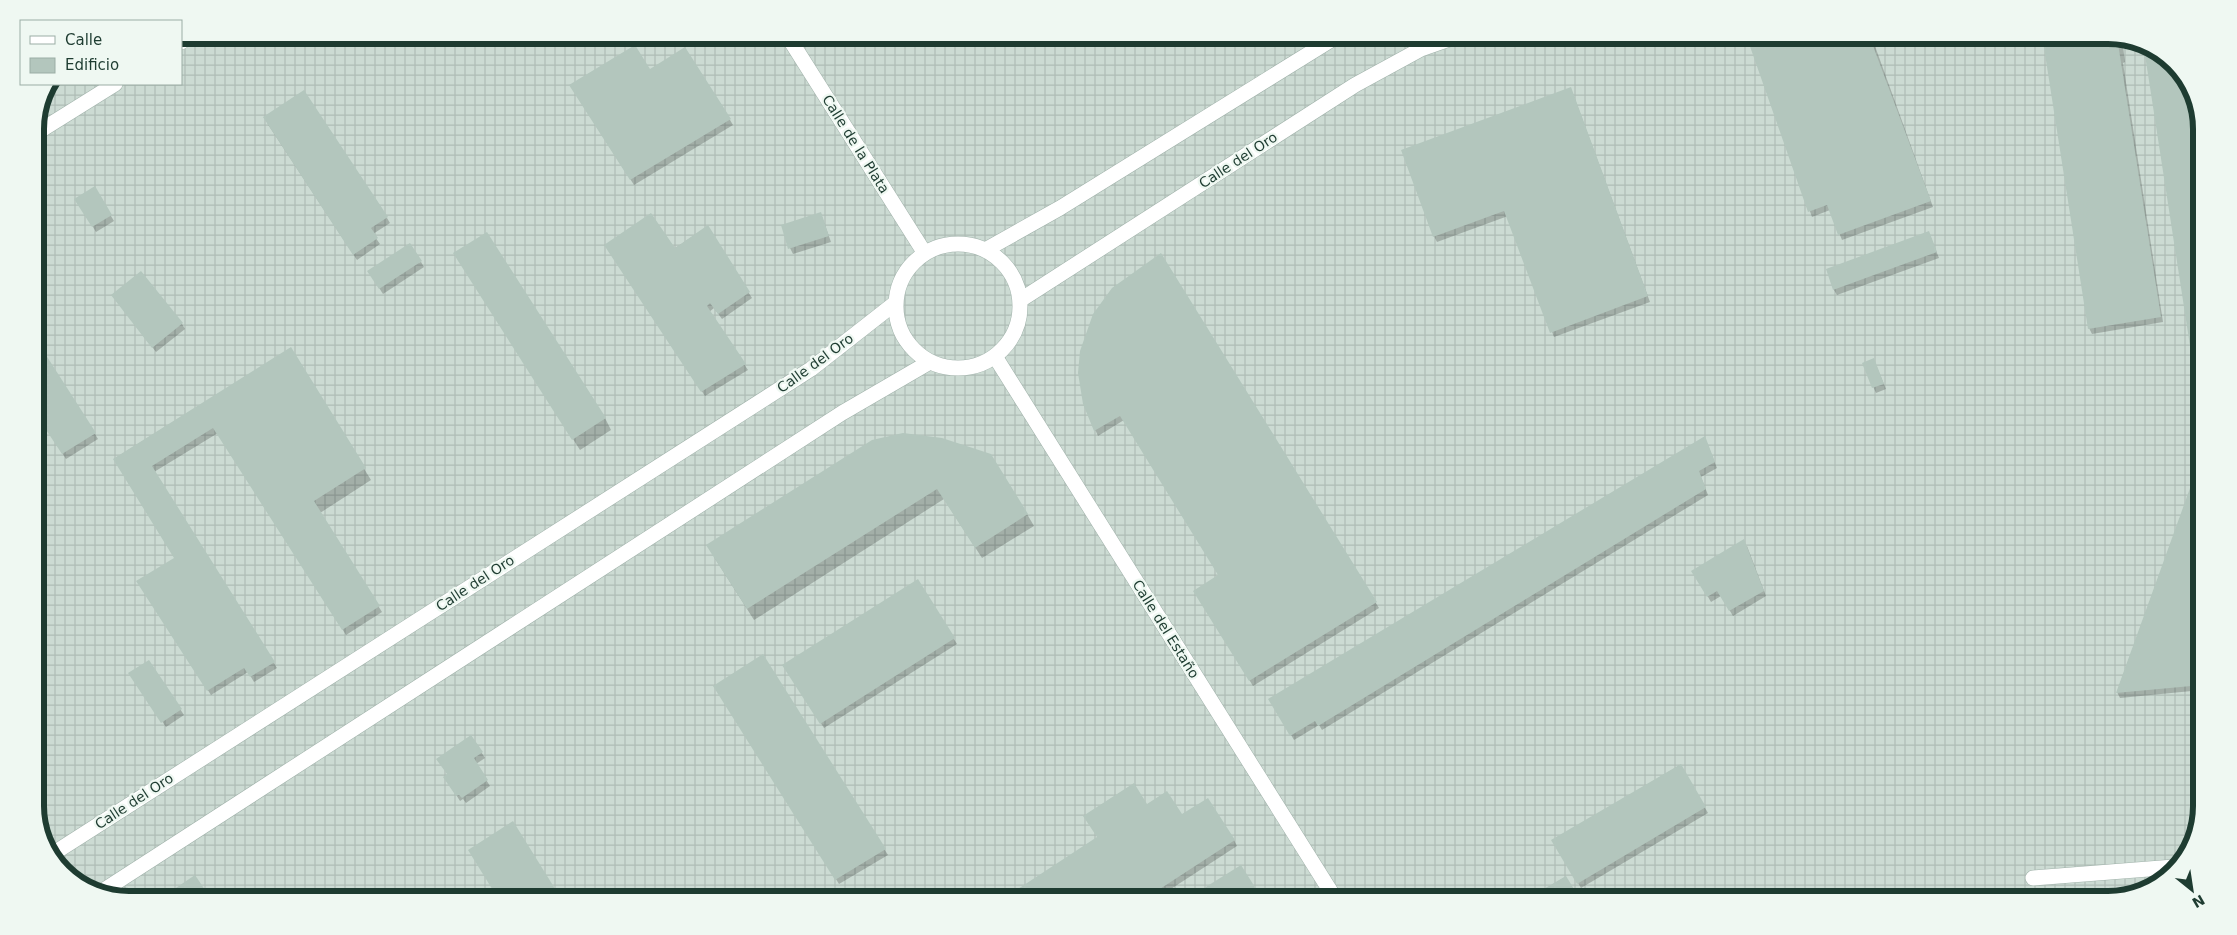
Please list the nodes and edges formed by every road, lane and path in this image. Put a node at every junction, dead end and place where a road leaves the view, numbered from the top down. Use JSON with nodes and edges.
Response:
{"nodes":[{"id":1,"x":793,"y":44,"type":"edge"},
{"id":2,"x":1324,"y":44,"type":"edge"},
{"id":3,"x":1435,"y":44,"type":"edge"},
{"id":4,"x":113,"y":85,"type":"edge"},
{"id":5,"x":44,"y":128,"type":"edge"},
{"id":6,"x":987,"y":250,"type":"junction"},
{"id":7,"x":924,"y":252,"type":"junction"},
{"id":8,"x":1022,"y":299,"type":"junction"},
{"id":9,"x":894,"y":304,"type":"junction"},
{"id":10,"x":996,"y":358,"type":"junction"},
{"id":11,"x":928,"y":363,"type":"junction"},
{"id":12,"x":57,"y":851,"type":"edge"},
{"id":13,"x":2166,"y":868,"type":"edge"},
{"id":14,"x":2033,"y":878,"type":"dead end"},
{"id":15,"x":107,"y":888,"type":"edge"},
{"id":16,"x":1330,"y":891,"type":"edge"}],
"edges":[{"from":1,"to":7,"type":"street","name":"Calle de la Plata"},
{"from":2,"to":6,"type":"street"},
{"from":3,"to":8,"type":"street","name":"Calle del Oro"},
{"from":4,"to":5,"type":"street"},
{"from":6,"to":7,"type":"street"},
{"from":6,"to":8,"type":"street"},
{"from":7,"to":9,"type":"street"},
{"from":8,"to":10,"type":"street"},
{"from":9,"to":11,"type":"street"},
{"from":9,"to":12,"type":"street","name":"Calle del Oro"},
{"from":10,"to":11,"type":"street"},
{"from":10,"to":16,"type":"street","name":"Calle del Estaño"},
{"from":11,"to":15,"type":"street"},
{"from":13,"to":14,"type":"street"}]}
